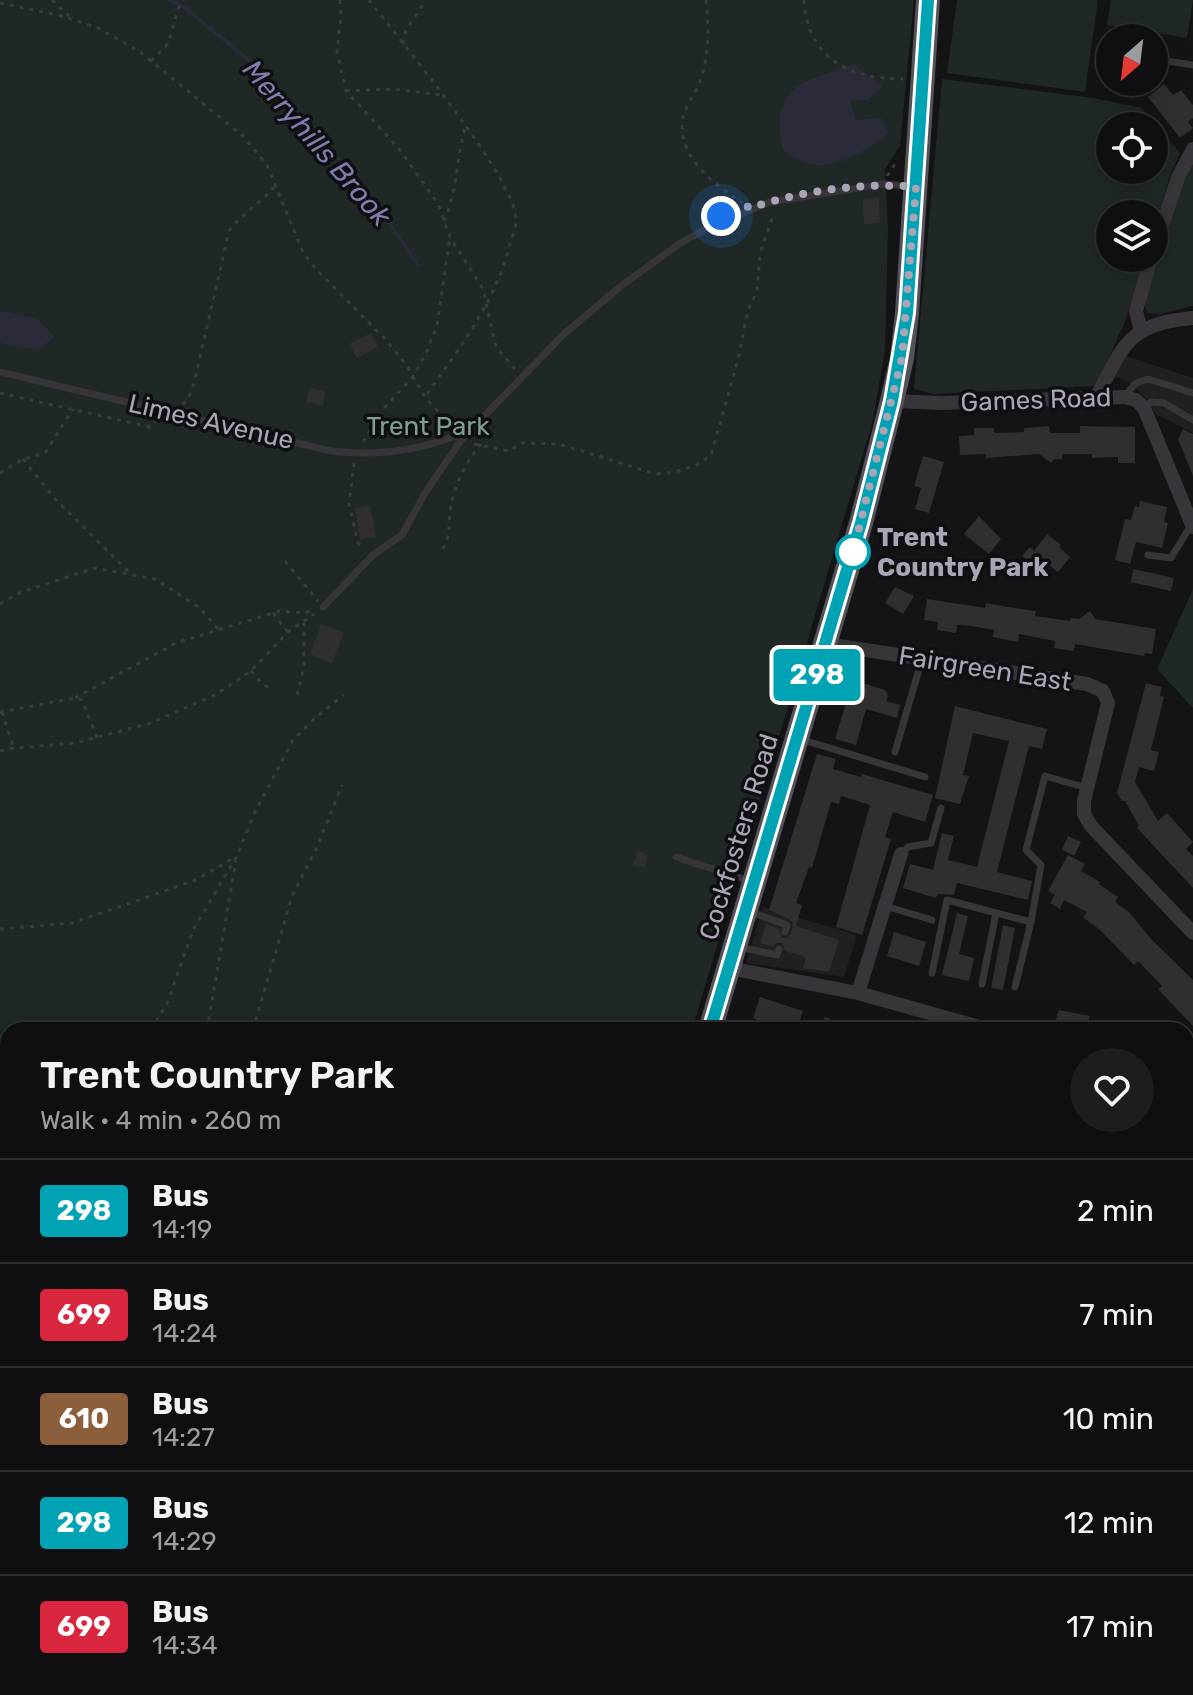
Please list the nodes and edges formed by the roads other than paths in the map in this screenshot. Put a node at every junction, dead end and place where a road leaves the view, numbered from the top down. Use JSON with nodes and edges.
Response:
{"nodes":[{"id":1,"x":925,"y":3,"type":"edge"},
{"id":2,"x":1168,"y":61,"type":"edge"},
{"id":3,"x":1193,"y":65,"type":"edge"},
{"id":4,"x":1193,"y":149,"type":"edge"},
{"id":5,"x":916,"y":187,"type":"junction"},
{"id":6,"x":1168,"y":208,"type":"edge"},
{"id":7,"x":1147,"y":272,"type":"edge"},
{"id":8,"x":1193,"y":318,"type":"edge"},
{"id":9,"x":1141,"y":331,"type":"junction"},
{"id":10,"x":0,"y":372,"type":"edge"},
{"id":11,"x":1193,"y":393,"type":"edge"},
{"id":12,"x":1124,"y":397,"type":"junction"},
{"id":13,"x":1096,"y":398,"type":"junction"},
{"id":14,"x":892,"y":401,"type":"junction"},
{"id":15,"x":1144,"y":408,"type":"junction"},
{"id":16,"x":1193,"y":420,"type":"edge"},
{"id":17,"x":461,"y":442,"type":"junction"},
{"id":18,"x":1191,"y":523,"type":"edge"},
{"id":19,"x":1148,"y":555,"type":"dead end"},
{"id":20,"x":323,"y":607,"type":"road end"},
{"id":21,"x":826,"y":644,"type":"junction"},
{"id":22,"x":922,"y":659,"type":"junction"},
{"id":23,"x":798,"y":738,"type":"junction"},
{"id":24,"x":895,"y":752,"type":"dead end"},
{"id":25,"x":925,"y":777,"type":"dead end"},
{"id":26,"x":1087,"y":788,"type":"junction"},
{"id":27,"x":941,"y":808,"type":"dead end"},
{"id":28,"x":901,"y":854,"type":"joint"},
{"id":29,"x":676,"y":857,"type":"dead end"},
{"id":30,"x":755,"y":882,"type":"junction"},
{"id":31,"x":885,"y":906,"type":"junction"},
{"id":32,"x":746,"y":911,"type":"junction"},
{"id":33,"x":996,"y":913,"type":"junction"},
{"id":34,"x":932,"y":920,"type":"dead end"},
{"id":35,"x":1031,"y":922,"type":"junction"},
{"id":36,"x":785,"y":932,"type":"dead end"},
{"id":37,"x":1193,"y":933,"type":"edge"},
{"id":38,"x":779,"y":949,"type":"dead end"},
{"id":39,"x":732,"y":957,"type":"junction"},
{"id":40,"x":932,"y":973,"type":"dead end"},
{"id":41,"x":982,"y":984,"type":"dead end"},
{"id":42,"x":1015,"y":987,"type":"dead end"},
{"id":43,"x":858,"y":993,"type":"junction"},
{"id":44,"x":712,"y":1022,"type":"edge"},
{"id":45,"x":961,"y":1022,"type":"edge"}],
"edges":[{"from":1,"to":5,"type":"main road","name":"Cockfosters Road"},
{"from":2,"to":3,"type":"lane"},
{"from":4,"to":6,"type":"street"},
{"from":5,"to":14,"type":"main road","name":"Cockfosters Road"},
{"from":5,"to":17,"type":"lane"},
{"from":7,"to":9,"type":"street"},
{"from":8,"to":9,"type":"street"},
{"from":9,"to":13,"type":"street"},
{"from":10,"to":17,"type":"lane","name":"Limes Avenue"},
{"from":11,"to":12,"type":"lane"},
{"from":12,"to":13,"type":"street","name":"Games Road"},
{"from":12,"to":15,"type":"street","name":"Games Road"},
{"from":13,"to":14,"type":"street","name":"Games Road"},
{"from":14,"to":21,"type":"main road","name":"Cockfosters Road"},
{"from":15,"to":16,"type":"lane"},
{"from":15,"to":18,"type":"street","name":"Games Road"},
{"from":17,"to":20,"type":"lane"},
{"from":18,"to":19,"type":"lane"},
{"from":21,"to":22,"type":"street","name":"Fairgreen East"},
{"from":21,"to":23,"type":"main road","name":"Cockfosters Road"},
{"from":22,"to":24,"type":"lane"},
{"from":22,"to":26,"type":"street","name":"Fairgreen East"},
{"from":23,"to":25,"type":"lane"},
{"from":23,"to":30,"type":"main road","name":"Cockfosters Road"},
{"from":26,"to":35,"type":"lane"},
{"from":26,"to":37,"type":"street"},
{"from":27,"to":28,"type":"lane"},
{"from":28,"to":31,"type":"street"},
{"from":29,"to":30,"type":"lane"},
{"from":30,"to":32,"type":"main road","name":"Cockfosters Road"},
{"from":31,"to":34,"type":"lane"},
{"from":31,"to":43,"type":"street"},
{"from":32,"to":36,"type":"lane"},
{"from":32,"to":39,"type":"main road","name":"Cockfosters Road"},
{"from":33,"to":35,"type":"lane"},
{"from":33,"to":40,"type":"lane"},
{"from":33,"to":41,"type":"lane"},
{"from":35,"to":42,"type":"lane"},
{"from":38,"to":39,"type":"lane"},
{"from":39,"to":43,"type":"street"},
{"from":39,"to":44,"type":"main road","name":"Cockfosters Road"},
{"from":43,"to":45,"type":"street"}]}
